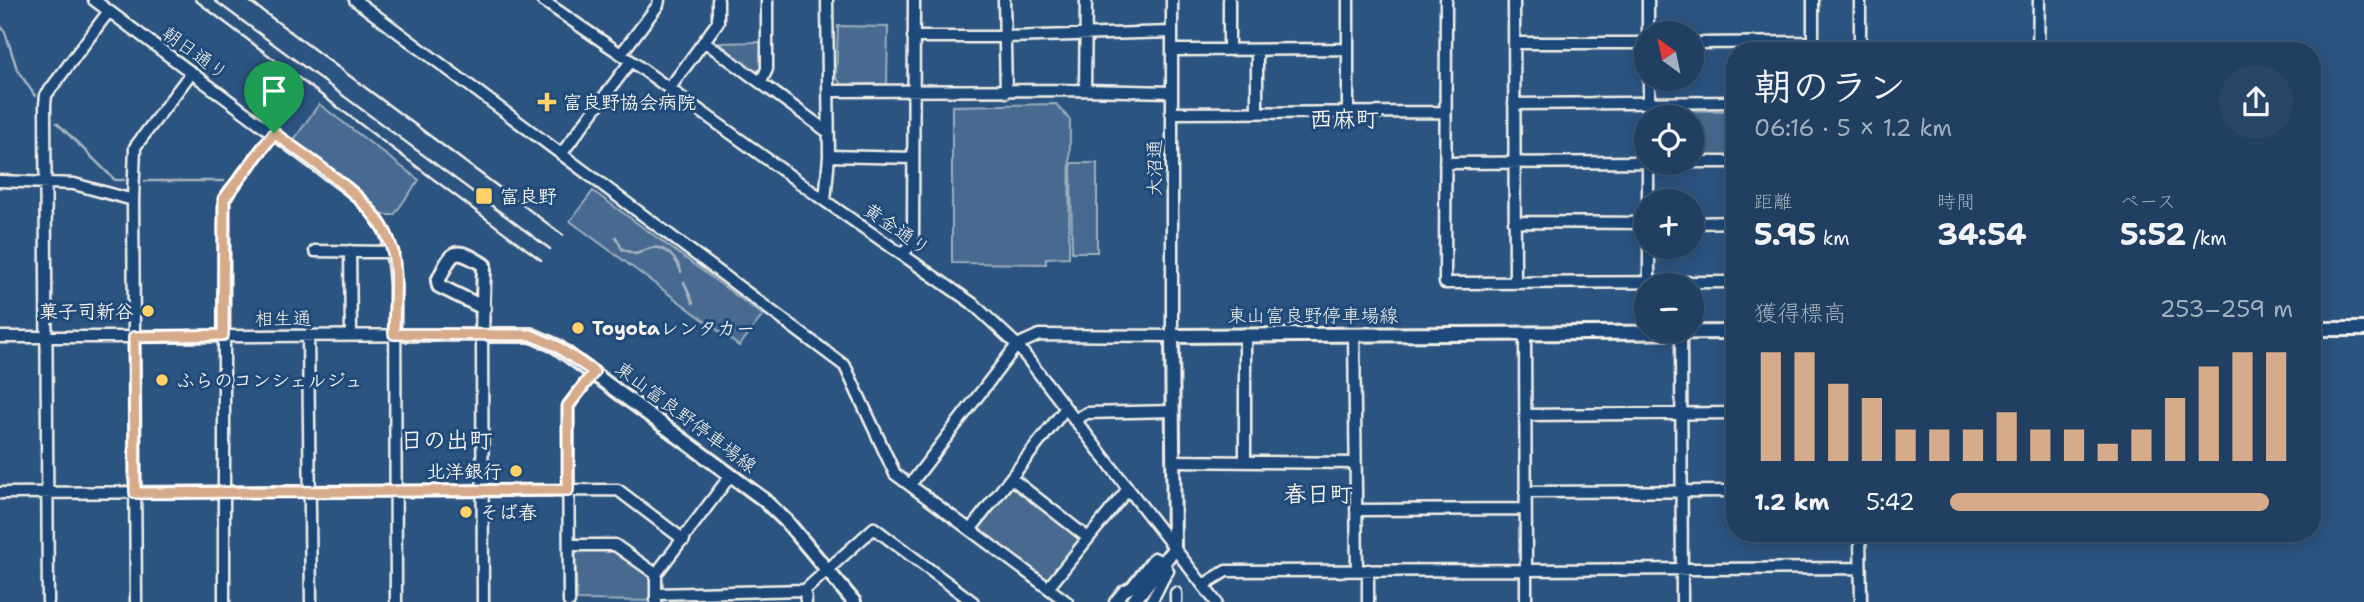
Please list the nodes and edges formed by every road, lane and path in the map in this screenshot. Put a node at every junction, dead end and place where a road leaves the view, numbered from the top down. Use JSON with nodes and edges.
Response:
{"nodes":[{"id":1,"x":94,"y":0,"type":"edge"},
{"id":2,"x":355,"y":0,"type":"edge"},
{"id":3,"x":542,"y":0,"type":"edge"},
{"id":4,"x":659,"y":0,"type":"edge"},
{"id":5,"x":718,"y":0,"type":"edge"},
{"id":6,"x":767,"y":0,"type":"edge"},
{"id":7,"x":827,"y":0,"type":"edge"},
{"id":8,"x":914,"y":0,"type":"edge"},
{"id":9,"x":1004,"y":0,"type":"edge"},
{"id":10,"x":1086,"y":0,"type":"edge"},
{"id":11,"x":1172,"y":0,"type":"edge"},
{"id":12,"x":1229,"y":0,"type":"edge"},
{"id":13,"x":1348,"y":0,"type":"edge"},
{"id":14,"x":1446,"y":0,"type":"edge"},
{"id":15,"x":1514,"y":0,"type":"edge"},
{"id":16,"x":1648,"y":0,"type":"edge"},
{"id":17,"x":1813,"y":0,"type":"edge"},
{"id":18,"x":1860,"y":0,"type":"edge"},
{"id":19,"x":2039,"y":0,"type":"edge"},
{"id":20,"x":109,"y":11,"type":"junction"},
{"id":21,"x":1648,"y":21,"type":"edge"},
{"id":22,"x":1171,"y":32,"type":"junction"},
{"id":23,"x":1086,"y":35,"type":"junction"},
{"id":24,"x":914,"y":37,"type":"junction"},
{"id":25,"x":1005,"y":37,"type":"junction"},
{"id":26,"x":705,"y":42,"type":"junction"},
{"id":27,"x":1813,"y":42,"type":"edge"},
{"id":28,"x":1860,"y":42,"type":"edge"},
{"id":29,"x":2038,"y":42,"type":"edge"},
{"id":30,"x":1515,"y":43,"type":"junction"},
{"id":31,"x":1634,"y":43,"type":"edge"},
{"id":32,"x":1704,"y":43,"type":"edge"},
{"id":33,"x":1726,"y":44,"type":"edge"},
{"id":34,"x":1348,"y":49,"type":"junction"},
{"id":35,"x":1171,"y":50,"type":"junction"},
{"id":36,"x":1229,"y":50,"type":"junction"},
{"id":37,"x":1257,"y":51,"type":"junction"},
{"id":38,"x":621,"y":54,"type":"junction"},
{"id":39,"x":631,"y":61,"type":"junction"},
{"id":40,"x":191,"y":73,"type":"junction"},
{"id":41,"x":761,"y":82,"type":"junction"},
{"id":42,"x":668,"y":89,"type":"junction"},
{"id":43,"x":1085,"y":90,"type":"junction"},
{"id":44,"x":829,"y":91,"type":"junction"},
{"id":45,"x":913,"y":91,"type":"junction"},
{"id":46,"x":1649,"y":91,"type":"edge"},
{"id":47,"x":1006,"y":92,"type":"junction"},
{"id":48,"x":1171,"y":92,"type":"junction"},
{"id":49,"x":1649,"y":102,"type":"junction"},
{"id":50,"x":1726,"y":102,"type":"edge"},
{"id":51,"x":1514,"y":104,"type":"junction"},
{"id":52,"x":1257,"y":112,"type":"junction"},
{"id":53,"x":1446,"y":112,"type":"junction"},
{"id":54,"x":1171,"y":113,"type":"junction"},
{"id":55,"x":1348,"y":113,"type":"junction"},
{"id":56,"x":828,"y":132,"type":"junction"},
{"id":57,"x":274,"y":133,"type":"junction"},
{"id":58,"x":562,"y":153,"type":"junction"},
{"id":59,"x":829,"y":156,"type":"junction"},
{"id":60,"x":913,"y":158,"type":"junction"},
{"id":61,"x":1704,"y":162,"type":"edge"},
{"id":62,"x":1726,"y":162,"type":"edge"},
{"id":63,"x":1446,"y":163,"type":"junction"},
{"id":64,"x":1634,"y":163,"type":"edge"},
{"id":65,"x":1515,"y":164,"type":"junction"},
{"id":66,"x":0,"y":181,"type":"edge"},
{"id":67,"x":46,"y":181,"type":"junction"},
{"id":68,"x":133,"y":200,"type":"junction"},
{"id":69,"x":825,"y":201,"type":"junction"},
{"id":70,"x":1514,"y":222,"type":"junction"},
{"id":71,"x":1726,"y":222,"type":"edge"},
{"id":72,"x":1634,"y":223,"type":"edge"},
{"id":73,"x":1704,"y":223,"type":"edge"},
{"id":74,"x":315,"y":251,"type":"dead end"},
{"id":75,"x":350,"y":251,"type":"junction"},
{"id":76,"x":393,"y":252,"type":"junction"},
{"id":77,"x":903,"y":254,"type":"junction"},
{"id":78,"x":1515,"y":282,"type":"junction"},
{"id":79,"x":1726,"y":282,"type":"edge"},
{"id":80,"x":1704,"y":283,"type":"edge"},
{"id":81,"x":1634,"y":284,"type":"edge"},
{"id":82,"x":484,"y":308,"type":"junction"},
{"id":83,"x":2364,"y":328,"type":"edge"},
{"id":84,"x":2321,"y":329,"type":"edge"},
{"id":85,"x":1634,"y":332,"type":"edge"},
{"id":86,"x":1726,"y":332,"type":"edge"},
{"id":87,"x":1704,"y":333,"type":"edge"},
{"id":88,"x":351,"y":334,"type":"junction"},
{"id":89,"x":394,"y":334,"type":"junction"},
{"id":90,"x":1245,"y":334,"type":"junction"},
{"id":91,"x":1354,"y":334,"type":"junction"},
{"id":92,"x":1525,"y":334,"type":"junction"},
{"id":93,"x":223,"y":335,"type":"junction"},
{"id":94,"x":308,"y":335,"type":"junction"},
{"id":95,"x":482,"y":335,"type":"junction"},
{"id":96,"x":1172,"y":336,"type":"junction"},
{"id":97,"x":0,"y":337,"type":"edge"},
{"id":98,"x":47,"y":337,"type":"junction"},
{"id":99,"x":134,"y":337,"type":"junction"},
{"id":100,"x":1681,"y":343,"type":"edge"},
{"id":101,"x":1017,"y":345,"type":"junction"},
{"id":102,"x":594,"y":372,"type":"junction"},
{"id":103,"x":1065,"y":409,"type":"junction"},
{"id":104,"x":1173,"y":411,"type":"junction"},
{"id":105,"x":1726,"y":413,"type":"edge"},
{"id":106,"x":1682,"y":414,"type":"junction"},
{"id":107,"x":1525,"y":415,"type":"junction"},
{"id":108,"x":1074,"y":421,"type":"junction"},
{"id":109,"x":1173,"y":461,"type":"junction"},
{"id":110,"x":1245,"y":461,"type":"junction"},
{"id":111,"x":1355,"y":463,"type":"junction"},
{"id":112,"x":731,"y":475,"type":"junction"},
{"id":113,"x":1012,"y":478,"type":"junction"},
{"id":114,"x":910,"y":485,"type":"junction"},
{"id":115,"x":1128,"y":489,"type":"junction"},
{"id":116,"x":483,"y":490,"type":"junction"},
{"id":117,"x":568,"y":490,"type":"junction"},
{"id":118,"x":224,"y":491,"type":"junction"},
{"id":119,"x":1681,"y":491,"type":"junction"},
{"id":120,"x":1726,"y":491,"type":"edge"},
{"id":121,"x":310,"y":492,"type":"junction"},
{"id":122,"x":396,"y":492,"type":"junction"},
{"id":123,"x":1525,"y":492,"type":"junction"},
{"id":124,"x":0,"y":493,"type":"edge"},
{"id":125,"x":48,"y":493,"type":"junction"},
{"id":126,"x":135,"y":493,"type":"junction"},
{"id":127,"x":1525,"y":509,"type":"junction"},
{"id":128,"x":1356,"y":510,"type":"junction"},
{"id":129,"x":970,"y":530,"type":"junction"},
{"id":130,"x":1088,"y":538,"type":"junction"},
{"id":131,"x":684,"y":540,"type":"junction"},
{"id":132,"x":1860,"y":542,"type":"edge"},
{"id":133,"x":569,"y":545,"type":"junction"},
{"id":134,"x":1174,"y":549,"type":"junction"},
{"id":135,"x":1163,"y":562,"type":"junction"},
{"id":136,"x":1682,"y":568,"type":"junction"},
{"id":137,"x":1860,"y":568,"type":"junction"},
{"id":138,"x":828,"y":569,"type":"junction"},
{"id":139,"x":1363,"y":570,"type":"junction"},
{"id":140,"x":1526,"y":570,"type":"junction"},
{"id":141,"x":656,"y":575,"type":"junction"},
{"id":142,"x":1203,"y":585,"type":"junction"},
{"id":143,"x":1048,"y":588,"type":"junction"},
{"id":144,"x":805,"y":590,"type":"junction"},
{"id":145,"x":656,"y":598,"type":"edge"},
{"id":146,"x":48,"y":602,"type":"edge"},
{"id":147,"x":136,"y":602,"type":"edge"},
{"id":148,"x":224,"y":602,"type":"edge"},
{"id":149,"x":311,"y":602,"type":"edge"},
{"id":150,"x":396,"y":602,"type":"edge"},
{"id":151,"x":483,"y":602,"type":"edge"},
{"id":152,"x":569,"y":602,"type":"edge"},
{"id":153,"x":806,"y":602,"type":"edge"},
{"id":154,"x":855,"y":602,"type":"edge"},
{"id":155,"x":973,"y":602,"type":"edge"},
{"id":156,"x":1067,"y":602,"type":"edge"},
{"id":157,"x":1115,"y":602,"type":"edge"},
{"id":158,"x":1133,"y":602,"type":"edge"},
{"id":159,"x":1150,"y":602,"type":"edge"},
{"id":160,"x":1216,"y":602,"type":"edge"},
{"id":161,"x":1368,"y":602,"type":"edge"},
{"id":162,"x":1526,"y":602,"type":"edge"},
{"id":163,"x":1682,"y":602,"type":"edge"},
{"id":164,"x":1861,"y":602,"type":"edge"}],
"edges":[{"from":1,"to":20,"type":"street","name":"朝日通り"},
{"from":2,"to":58,"type":"street"},
{"from":3,"to":38,"type":"street","name":"黄金通り"},
{"from":4,"to":38,"type":"street"},
{"from":5,"to":26,"type":"street"},
{"from":6,"to":41,"type":"street"},
{"from":7,"to":44,"type":"street"},
{"from":8,"to":24,"type":"street"},
{"from":9,"to":25,"type":"street"},
{"from":10,"to":23,"type":"street"},
{"from":11,"to":22,"type":"street","name":"大沼通"},
{"from":12,"to":36,"type":"street"},
{"from":13,"to":34,"type":"street"},
{"from":14,"to":53,"type":"street"},
{"from":15,"to":30,"type":"street"},
{"from":16,"to":21,"type":"street"},
{"from":17,"to":27,"type":"street"},
{"from":18,"to":28,"type":"street"},
{"from":19,"to":29,"type":"street"},
{"from":20,"to":40,"type":"street","name":"朝日通り"},
{"from":20,"to":67,"type":"street"},
{"from":22,"to":23,"type":"street"},
{"from":22,"to":35,"type":"street","name":"大沼通"},
{"from":23,"to":25,"type":"street"},
{"from":23,"to":43,"type":"street"},
{"from":24,"to":25,"type":"street"},
{"from":24,"to":45,"type":"street"},
{"from":25,"to":47,"type":"street"},
{"from":26,"to":41,"type":"street"},
{"from":26,"to":42,"type":"street"},
{"from":30,"to":31,"type":"street"},
{"from":30,"to":51,"type":"street"},
{"from":32,"to":33,"type":"street"},
{"from":34,"to":37,"type":"street"},
{"from":34,"to":55,"type":"street"},
{"from":35,"to":36,"type":"street"},
{"from":35,"to":48,"type":"street","name":"大沼通"},
{"from":36,"to":37,"type":"street"},
{"from":37,"to":52,"type":"street"},
{"from":38,"to":39,"type":"street","name":"黄金通り"},
{"from":39,"to":42,"type":"street","name":"黄金通り"},
{"from":39,"to":58,"type":"street"},
{"from":40,"to":57,"type":"street","name":"朝日通り"},
{"from":40,"to":68,"type":"street"},
{"from":41,"to":56,"type":"street"},
{"from":42,"to":69,"type":"street","name":"黄金通り"},
{"from":43,"to":47,"type":"street"},
{"from":43,"to":48,"type":"street"},
{"from":44,"to":45,"type":"street"},
{"from":44,"to":56,"type":"street"},
{"from":45,"to":47,"type":"street"},
{"from":45,"to":60,"type":"street"},
{"from":46,"to":49,"type":"street"},
{"from":48,"to":54,"type":"street","name":"大沼通"},
{"from":49,"to":50,"type":"street"},
{"from":49,"to":51,"type":"street"},
{"from":51,"to":65,"type":"street"},
{"from":52,"to":54,"type":"street"},
{"from":52,"to":55,"type":"street"},
{"from":53,"to":55,"type":"street"},
{"from":53,"to":63,"type":"street"},
{"from":54,"to":96,"type":"street","name":"大沼通"},
{"from":56,"to":59,"type":"street"},
{"from":57,"to":76,"type":"street","name":"朝日通り"},
{"from":57,"to":93,"type":"street"},
{"from":58,"to":114,"type":"street"},
{"from":59,"to":60,"type":"street"},
{"from":59,"to":69,"type":"street"},
{"from":60,"to":77,"type":"street"},
{"from":61,"to":62,"type":"street"},
{"from":63,"to":65,"type":"street"},
{"from":63,"to":78,"type":"street"},
{"from":64,"to":65,"type":"street"},
{"from":65,"to":70,"type":"street"},
{"from":66,"to":67,"type":"street"},
{"from":67,"to":68,"type":"street"},
{"from":67,"to":98,"type":"street"},
{"from":68,"to":99,"type":"street"},
{"from":69,"to":77,"type":"street","name":"黄金通り"},
{"from":70,"to":72,"type":"street"},
{"from":70,"to":78,"type":"street"},
{"from":71,"to":73,"type":"street"},
{"from":74,"to":75,"type":"street"},
{"from":75,"to":76,"type":"street"},
{"from":75,"to":88,"type":"street"},
{"from":76,"to":89,"type":"street","name":"朝日通り"},
{"from":77,"to":101,"type":"street","name":"黄金通り"},
{"from":78,"to":81,"type":"street"},
{"from":79,"to":80,"type":"street"},
{"from":82,"to":82,"type":"main road"},
{"from":82,"to":95,"type":"main road"},
{"from":83,"to":84,"type":"main road"},
{"from":85,"to":92,"type":"main road","name":"東山富良野停車場線"},
{"from":86,"to":87,"type":"main road","name":"東山富良野停車場線"},
{"from":88,"to":89,"type":"street","name":"相生通"},
{"from":88,"to":94,"type":"street","name":"相生通"},
{"from":89,"to":95,"type":"street","name":"相生通"},
{"from":89,"to":122,"type":"street","name":"朝日通り"},
{"from":90,"to":91,"type":"main road","name":"東山富良野停車場線"},
{"from":90,"to":96,"type":"main road","name":"東山富良野停車場線"},
{"from":90,"to":110,"type":"street"},
{"from":91,"to":92,"type":"main road","name":"東山富良野停車場線"},
{"from":91,"to":111,"type":"street"},
{"from":92,"to":107,"type":"street"},
{"from":93,"to":94,"type":"street","name":"相生通"},
{"from":93,"to":99,"type":"street","name":"相生通"},
{"from":93,"to":118,"type":"street"},
{"from":94,"to":121,"type":"street"},
{"from":95,"to":102,"type":"main road","name":"東山富良野停車場線"},
{"from":95,"to":116,"type":"street"},
{"from":96,"to":101,"type":"street"},
{"from":96,"to":104,"type":"main road"},
{"from":97,"to":98,"type":"street","name":"相生通"},
{"from":98,"to":99,"type":"street","name":"相生通"},
{"from":98,"to":125,"type":"street"},
{"from":99,"to":126,"type":"street"},
{"from":100,"to":106,"type":"street"},
{"from":101,"to":103,"type":"street","name":"黄金通り"},
{"from":101,"to":114,"type":"street"},
{"from":102,"to":112,"type":"main road","name":"東山富良野停車場線"},
{"from":102,"to":117,"type":"street"},
{"from":103,"to":108,"type":"street","name":"黄金通り"},
{"from":103,"to":113,"type":"street"},
{"from":104,"to":108,"type":"street"},
{"from":104,"to":109,"type":"main road"},
{"from":105,"to":106,"type":"street"},
{"from":106,"to":107,"type":"street"},
{"from":106,"to":119,"type":"street"},
{"from":107,"to":123,"type":"street"},
{"from":108,"to":115,"type":"street","name":"黄金通り"},
{"from":109,"to":110,"type":"street"},
{"from":109,"to":134,"type":"main road"},
{"from":110,"to":111,"type":"street"},
{"from":111,"to":128,"type":"street"},
{"from":112,"to":131,"type":"street"},
{"from":112,"to":138,"type":"main road","name":"東山富良野停車場線"},
{"from":113,"to":129,"type":"street"},
{"from":113,"to":130,"type":"street"},
{"from":114,"to":129,"type":"street"},
{"from":115,"to":130,"type":"street"},
{"from":115,"to":134,"type":"street","name":"黄金通り"},
{"from":116,"to":117,"type":"street"},
{"from":116,"to":122,"type":"street"},
{"from":116,"to":151,"type":"street"},
{"from":117,"to":131,"type":"street"},
{"from":117,"to":133,"type":"street"},
{"from":118,"to":121,"type":"street"},
{"from":118,"to":126,"type":"street"},
{"from":118,"to":148,"type":"street"},
{"from":119,"to":120,"type":"street"},
{"from":119,"to":123,"type":"street"},
{"from":119,"to":136,"type":"street"},
{"from":121,"to":122,"type":"street"},
{"from":121,"to":149,"type":"street"},
{"from":122,"to":150,"type":"street","name":"朝日通り"},
{"from":123,"to":127,"type":"street"},
{"from":124,"to":125,"type":"street"},
{"from":125,"to":126,"type":"street"},
{"from":125,"to":146,"type":"street"},
{"from":126,"to":147,"type":"street"},
{"from":127,"to":128,"type":"street"},
{"from":127,"to":140,"type":"street"},
{"from":128,"to":139,"type":"street"},
{"from":129,"to":143,"type":"street"},
{"from":130,"to":143,"type":"street"},
{"from":131,"to":141,"type":"street"},
{"from":132,"to":137,"type":"street"},
{"from":133,"to":141,"type":"street"},
{"from":133,"to":152,"type":"street"},
{"from":134,"to":135,"type":"main road"},
{"from":134,"to":142,"type":"street","name":"黄金通り"},
{"from":135,"to":157,"type":"street"},
{"from":135,"to":158,"type":"main road"},
{"from":135,"to":159,"type":"street"},
{"from":136,"to":137,"type":"street"},
{"from":136,"to":140,"type":"street"},
{"from":136,"to":163,"type":"street"},
{"from":137,"to":164,"type":"street"},
{"from":138,"to":144,"type":"street"},
{"from":138,"to":154,"type":"main road","name":"東山富良野停車場線"},
{"from":138,"to":155,"type":"street"},
{"from":139,"to":140,"type":"street"},
{"from":139,"to":142,"type":"street"},
{"from":139,"to":161,"type":"street"},
{"from":140,"to":162,"type":"street"},
{"from":141,"to":145,"type":"street"},
{"from":142,"to":160,"type":"street","name":"黄金通り"},
{"from":143,"to":156,"type":"street"},
{"from":144,"to":145,"type":"street"},
{"from":144,"to":153,"type":"street"}]}
